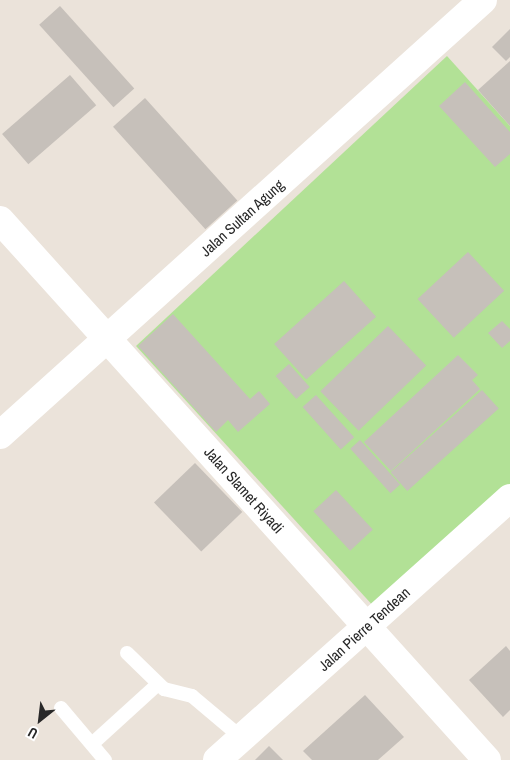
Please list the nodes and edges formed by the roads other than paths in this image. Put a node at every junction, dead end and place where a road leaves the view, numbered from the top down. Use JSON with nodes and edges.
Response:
{"nodes":[{"id":1,"x":483,"y":0,"type":"edge"},
{"id":2,"x":0,"y":220,"type":"edge"},
{"id":3,"x":107,"y":338,"type":"junction"},
{"id":4,"x":0,"y":436,"type":"edge"},
{"id":5,"x":510,"y":498,"type":"edge"},
{"id":6,"x":367,"y":626,"type":"junction"},
{"id":7,"x":126,"y":653,"type":"dead end"},
{"id":8,"x":158,"y":684,"type":"junction"},
{"id":9,"x":61,"y":708,"type":"dead end"},
{"id":10,"x":242,"y":738,"type":"junction"},
{"id":11,"x":92,"y":744,"type":"junction"},
{"id":12,"x":106,"y":760,"type":"edge"},
{"id":13,"x":217,"y":760,"type":"edge"},
{"id":14,"x":487,"y":760,"type":"edge"}],
"edges":[{"from":1,"to":3,"type":"street","name":"Jalan Sultan Agung"},
{"from":2,"to":3,"type":"street","name":"Jalan Slamet Riyadi"},
{"from":3,"to":4,"type":"street","name":"Jalan Sultan Agung"},
{"from":3,"to":6,"type":"street","name":"Jalan Slamet Riyadi"},
{"from":5,"to":6,"type":"street","name":"Jalan Pierre Tendean"},
{"from":6,"to":10,"type":"street","name":"Jalan Pierre Tendean"},
{"from":6,"to":14,"type":"street","name":"Jalan Slamet Riyadi"},
{"from":7,"to":8,"type":"lane"},
{"from":8,"to":10,"type":"lane"},
{"from":8,"to":11,"type":"lane"},
{"from":9,"to":11,"type":"lane"},
{"from":10,"to":13,"type":"street","name":"Jalan Pierre Tendean"},
{"from":11,"to":12,"type":"lane"}]}
